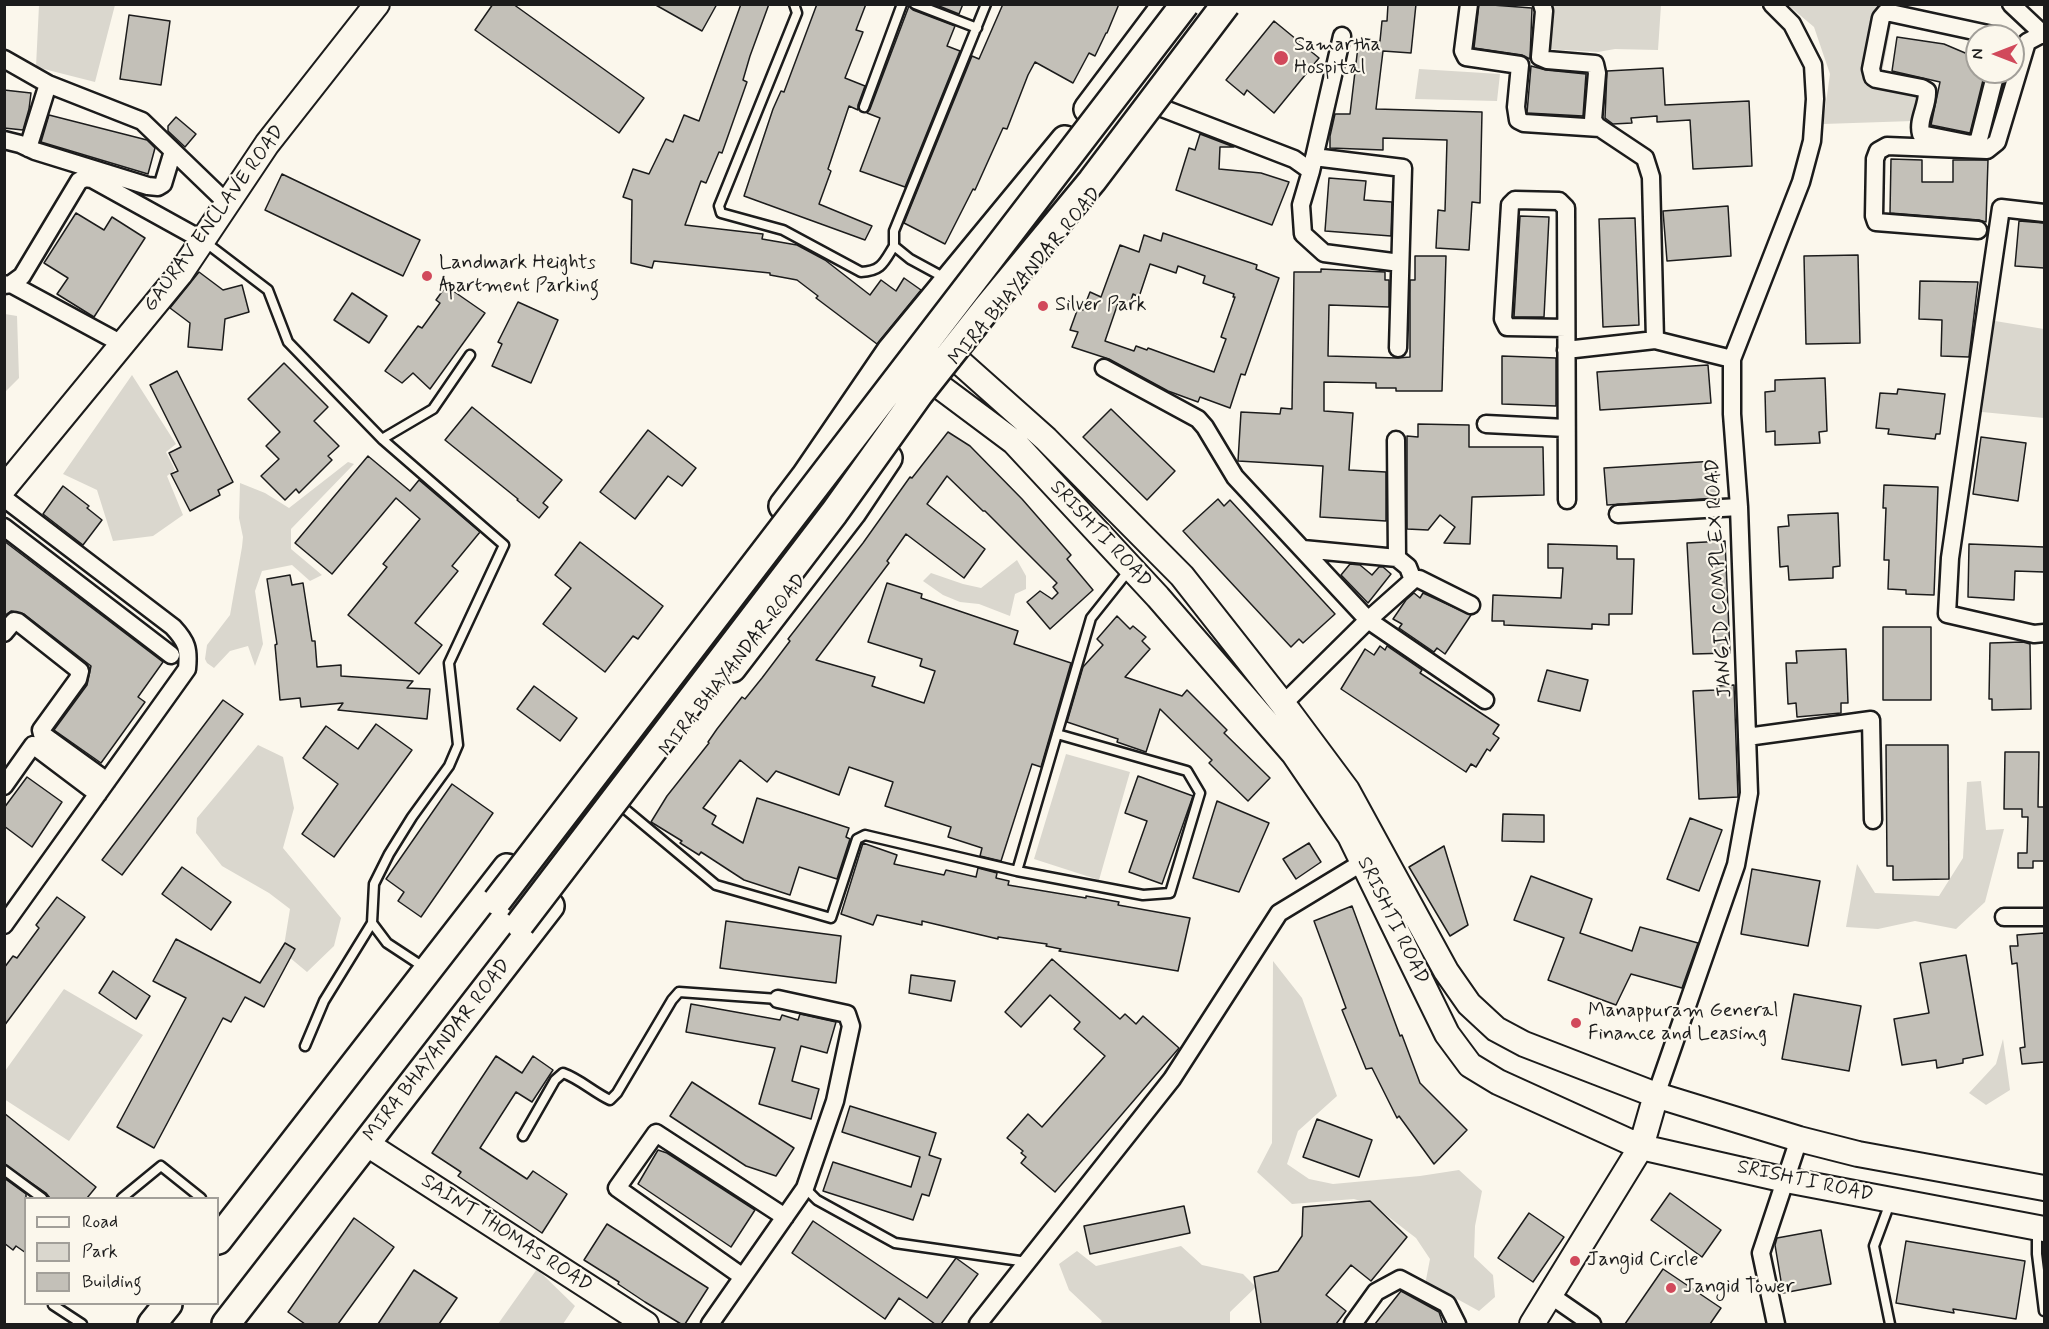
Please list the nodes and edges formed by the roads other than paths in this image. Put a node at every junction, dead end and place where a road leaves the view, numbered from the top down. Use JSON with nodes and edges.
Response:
{"nodes":[{"id":1,"x":377,"y":4,"type":"edge"},
{"id":2,"x":794,"y":4,"type":"edge"},
{"id":3,"x":902,"y":4,"type":"edge"},
{"id":4,"x":915,"y":4,"type":"edge"},
{"id":5,"x":986,"y":4,"type":"edge"},
{"id":6,"x":1167,"y":4,"type":"edge"},
{"id":7,"x":1185,"y":4,"type":"edge"},
{"id":8,"x":1226,"y":4,"type":"edge"},
{"id":9,"x":1240,"y":4,"type":"edge"},
{"id":10,"x":1468,"y":4,"type":"edge"},
{"id":11,"x":1542,"y":4,"type":"edge"},
{"id":12,"x":1772,"y":4,"type":"edge"},
{"id":13,"x":2011,"y":4,"type":"edge"},
{"id":14,"x":977,"y":28,"type":"junction"},
{"id":15,"x":1965,"y":29,"type":"edge"},
{"id":16,"x":2044,"y":34,"type":"edge"},
{"id":17,"x":1342,"y":36,"type":"dead end"},
{"id":18,"x":2025,"y":40,"type":"edge"},
{"id":19,"x":4,"y":59,"type":"edge"},
{"id":20,"x":48,"y":84,"type":"junction"},
{"id":21,"x":1993,"y":84,"type":"edge"},
{"id":22,"x":2010,"y":84,"type":"edge"},
{"id":23,"x":864,"y":107,"type":"dead end"},
{"id":24,"x":1162,"y":108,"type":"junction"},
{"id":25,"x":1600,"y":128,"type":"junction"},
{"id":26,"x":4,"y":140,"type":"edge"},
{"id":27,"x":28,"y":148,"type":"junction"},
{"id":28,"x":172,"y":151,"type":"junction"},
{"id":29,"x":1312,"y":164,"type":"junction"},
{"id":30,"x":228,"y":204,"type":"junction"},
{"id":31,"x":2044,"y":213,"type":"edge"},
{"id":32,"x":1978,"y":230,"type":"dead end"},
{"id":33,"x":204,"y":241,"type":"junction"},
{"id":34,"x":894,"y":246,"type":"junction"},
{"id":35,"x":1400,"y":263,"type":"junction"},
{"id":36,"x":948,"y":280,"type":"junction"},
{"id":37,"x":8,"y":284,"type":"edge"},
{"id":38,"x":913,"y":322,"type":"junction"},
{"id":39,"x":1566,"y":328,"type":"junction"},
{"id":40,"x":1655,"y":340,"type":"junction"},
{"id":41,"x":122,"y":344,"type":"junction"},
{"id":42,"x":1398,"y":348,"type":"dead end"},
{"id":43,"x":1566,"y":350,"type":"junction"},
{"id":44,"x":891,"y":351,"type":"junction"},
{"id":45,"x":470,"y":355,"type":"dead end"},
{"id":46,"x":958,"y":358,"type":"junction"},
{"id":47,"x":1732,"y":359,"type":"junction"},
{"id":48,"x":1104,"y":369,"type":"dead end"},
{"id":49,"x":939,"y":384,"type":"junction"},
{"id":50,"x":1486,"y":424,"type":"dead end"},
{"id":51,"x":1566,"y":428,"type":"junction"},
{"id":52,"x":382,"y":439,"type":"junction"},
{"id":53,"x":1396,"y":440,"type":"dead end"},
{"id":54,"x":4,"y":488,"type":"edge"},
{"id":55,"x":4,"y":498,"type":"edge"},
{"id":56,"x":1567,"y":500,"type":"dead end"},
{"id":57,"x":1739,"y":507,"type":"junction"},
{"id":58,"x":1618,"y":514,"type":"dead end"},
{"id":59,"x":4,"y":527,"type":"edge"},
{"id":60,"x":1303,"y":549,"type":"junction"},
{"id":61,"x":1397,"y":558,"type":"junction"},
{"id":62,"x":1131,"y":569,"type":"junction"},
{"id":63,"x":1182,"y":576,"type":"junction"},
{"id":64,"x":1413,"y":580,"type":"junction"},
{"id":65,"x":1158,"y":597,"type":"junction"},
{"id":66,"x":1471,"y":605,"type":"dead end"},
{"id":67,"x":152,"y":611,"type":"junction"},
{"id":68,"x":1368,"y":620,"type":"junction"},
{"id":69,"x":138,"y":629,"type":"junction"},
{"id":70,"x":4,"y":633,"type":"edge"},
{"id":71,"x":2044,"y":633,"type":"edge"},
{"id":72,"x":171,"y":655,"type":"dead end"},
{"id":73,"x":1485,"y":700,"type":"dead end"},
{"id":74,"x":1283,"y":704,"type":"junction"},
{"id":75,"x":1057,"y":734,"type":"junction"},
{"id":76,"x":1747,"y":737,"type":"junction"},
{"id":77,"x":4,"y":786,"type":"edge"},
{"id":78,"x":1330,"y":786,"type":"junction"},
{"id":79,"x":102,"y":788,"type":"junction"},
{"id":80,"x":625,"y":808,"type":"junction"},
{"id":81,"x":1873,"y":820,"type":"dead end"},
{"id":82,"x":1363,"y":862,"type":"junction"},
{"id":83,"x":1017,"y":871,"type":"junction"},
{"id":84,"x":2004,"y":917,"type":"dead end"},
{"id":85,"x":2044,"y":917,"type":"edge"},
{"id":86,"x":372,"y":923,"type":"junction"},
{"id":87,"x":4,"y":925,"type":"edge"},
{"id":88,"x":427,"y":970,"type":"junction"},
{"id":89,"x":410,"y":993,"type":"junction"},
{"id":90,"x":778,"y":999,"type":"joint"},
{"id":91,"x":457,"y":1027,"type":"junction"},
{"id":92,"x":305,"y":1046,"type":"dead end"},
{"id":93,"x":1656,"y":1095,"type":"junction"},
{"id":94,"x":523,"y":1136,"type":"dead end"},
{"id":95,"x":1799,"y":1139,"type":"junction"},
{"id":96,"x":367,"y":1144,"type":"junction"},
{"id":97,"x":1641,"y":1147,"type":"junction"},
{"id":98,"x":4,"y":1170,"type":"edge"},
{"id":99,"x":1786,"y":1180,"type":"junction"},
{"id":100,"x":805,"y":1188,"type":"junction"},
{"id":101,"x":2044,"y":1188,"type":"edge"},
{"id":102,"x":41,"y":1197,"type":"edge"},
{"id":103,"x":123,"y":1197,"type":"edge"},
{"id":104,"x":200,"y":1197,"type":"edge"},
{"id":105,"x":1892,"y":1200,"type":"junction"},
{"id":106,"x":785,"y":1217,"type":"junction"},
{"id":107,"x":224,"y":1227,"type":"edge"},
{"id":108,"x":2041,"y":1229,"type":"edge"},
{"id":109,"x":1028,"y":1262,"type":"junction"},
{"id":110,"x":743,"y":1277,"type":"junction"},
{"id":111,"x":1550,"y":1295,"type":"junction"},
{"id":112,"x":53,"y":1305,"type":"edge"},
{"id":113,"x":167,"y":1305,"type":"edge"},
{"id":114,"x":2044,"y":1311,"type":"edge"},
{"id":115,"x":82,"y":1324,"type":"edge"},
{"id":116,"x":152,"y":1324,"type":"edge"},
{"id":117,"x":226,"y":1324,"type":"edge"},
{"id":118,"x":646,"y":1324,"type":"edge"},
{"id":119,"x":710,"y":1324,"type":"edge"},
{"id":120,"x":978,"y":1324,"type":"edge"},
{"id":121,"x":1353,"y":1324,"type":"edge"},
{"id":122,"x":1457,"y":1324,"type":"edge"},
{"id":123,"x":1532,"y":1324,"type":"edge"},
{"id":124,"x":1592,"y":1324,"type":"edge"},
{"id":125,"x":1776,"y":1324,"type":"edge"},
{"id":126,"x":1890,"y":1324,"type":"edge"}],
"edges":[{"from":1,"to":30,"type":"main road","name":"GAURAV ENCLAVE ROAD"},
{"from":2,"to":34,"type":"lane"},
{"from":3,"to":23,"type":"lane"},
{"from":4,"to":14,"type":"lane"},
{"from":5,"to":14,"type":"lane"},
{"from":6,"to":36,"type":"main road"},
{"from":7,"to":89,"type":"main road","bridge":true},
{"from":8,"to":91,"type":"main road","bridge":true},
{"from":9,"to":24,"type":"main road","name":"MIRA BHAYANDAR ROAD"},
{"from":10,"to":25,"type":"street"},
{"from":11,"to":25,"type":"street"},
{"from":12,"to":47,"type":"street"},
{"from":13,"to":16,"type":"street"},
{"from":14,"to":34,"type":"lane"},
{"from":15,"to":21,"type":"street"},
{"from":16,"to":18,"type":"street"},
{"from":17,"to":29,"type":"street"},
{"from":19,"to":20,"type":"street"},
{"from":20,"to":27,"type":"street"},
{"from":20,"to":28,"type":"street"},
{"from":22,"to":32,"type":"street"},
{"from":24,"to":29,"type":"street"},
{"from":24,"to":46,"type":"main road","name":"MIRA BHAYANDAR ROAD"},
{"from":25,"to":40,"type":"street"},
{"from":26,"to":27,"type":"street"},
{"from":27,"to":28,"type":"street"},
{"from":28,"to":30,"type":"street"},
{"from":29,"to":35,"type":"street"},
{"from":29,"to":35,"type":"street"},
{"from":30,"to":33,"type":"main road","name":"GAURAV ENCLAVE ROAD"},
{"from":31,"to":71,"type":"street"},
{"from":33,"to":37,"type":"street"},
{"from":33,"to":41,"type":"main road","name":"GAURAV ENCLAVE ROAD"},
{"from":33,"to":52,"type":"lane"},
{"from":34,"to":36,"type":"lane"},
{"from":35,"to":42,"type":"street"},
{"from":36,"to":38,"type":"main road"},
{"from":37,"to":41,"type":"street"},
{"from":38,"to":44,"type":"main road"},
{"from":38,"to":46,"type":"main road","name":"SRISHTI ROAD"},
{"from":39,"to":39,"type":"street"},
{"from":39,"to":43,"type":"street"},
{"from":40,"to":43,"type":"street"},
{"from":40,"to":47,"type":"street"},
{"from":41,"to":54,"type":"main road","name":"GAURAV ENCLAVE ROAD"},
{"from":43,"to":51,"type":"street"},
{"from":44,"to":49,"type":"main road","name":"SRISHTI ROAD"},
{"from":44,"to":88,"type":"main road"},
{"from":45,"to":52,"type":"lane"},
{"from":46,"to":49,"type":"main road","name":"MIRA BHAYANDAR ROAD"},
{"from":46,"to":63,"type":"main road","name":"SRISHTI ROAD"},
{"from":47,"to":57,"type":"street","name":"JANGID COMPLEX ROAD"},
{"from":48,"to":60,"type":"street"},
{"from":49,"to":62,"type":"main road","name":"SRISHTI ROAD"},
{"from":49,"to":80,"type":"main road","name":"MIRA BHAYANDAR ROAD"},
{"from":50,"to":51,"type":"street"},
{"from":51,"to":56,"type":"street"},
{"from":52,"to":86,"type":"lane"},
{"from":53,"to":61,"type":"street"},
{"from":55,"to":67,"type":"street"},
{"from":57,"to":58,"type":"street"},
{"from":57,"to":76,"type":"street","name":"JANGID COMPLEX ROAD"},
{"from":59,"to":69,"type":"street"},
{"from":60,"to":61,"type":"street"},
{"from":60,"to":68,"type":"street"},
{"from":61,"to":64,"type":"street"},
{"from":62,"to":65,"type":"main road","name":"SRISHTI ROAD"},
{"from":62,"to":75,"type":"lane"},
{"from":63,"to":65,"type":"main road"},
{"from":63,"to":74,"type":"main road","name":"SRISHTI ROAD"},
{"from":64,"to":66,"type":"street"},
{"from":64,"to":68,"type":"street"},
{"from":65,"to":78,"type":"main road","name":"SRISHTI ROAD"},
{"from":67,"to":69,"type":"street"},
{"from":67,"to":79,"type":"street"},
{"from":68,"to":73,"type":"street"},
{"from":68,"to":74,"type":"street"},
{"from":69,"to":72,"type":"street"},
{"from":70,"to":79,"type":"street"},
{"from":74,"to":78,"type":"main road","name":"SRISHTI ROAD"},
{"from":75,"to":83,"type":"lane"},
{"from":75,"to":83,"type":"lane"},
{"from":76,"to":81,"type":"street"},
{"from":76,"to":93,"type":"street","name":"JANGID COMPLEX ROAD"},
{"from":77,"to":79,"type":"street"},
{"from":78,"to":82,"type":"main road","name":"SRISHTI ROAD"},
{"from":78,"to":93,"type":"main road","name":"SRISHTI ROAD"},
{"from":79,"to":87,"type":"street"},
{"from":80,"to":83,"type":"lane"},
{"from":80,"to":91,"type":"main road","name":"MIRA BHAYANDAR ROAD"},
{"from":82,"to":97,"type":"main road","name":"SRISHTI ROAD"},
{"from":82,"to":109,"type":"street"},
{"from":84,"to":85,"type":"street"},
{"from":86,"to":88,"type":"lane"},
{"from":86,"to":92,"type":"lane"},
{"from":88,"to":89,"type":"main road"},
{"from":89,"to":107,"type":"main road"},
{"from":90,"to":94,"type":"lane"},
{"from":90,"to":100,"type":"street"},
{"from":91,"to":96,"type":"main road","name":"MIRA BHAYANDAR ROAD"},
{"from":93,"to":95,"type":"main road","name":"SRISHTI ROAD"},
{"from":93,"to":97,"type":"main road"},
{"from":95,"to":99,"type":"street"},
{"from":95,"to":101,"type":"main road","name":"SRISHTI ROAD"},
{"from":96,"to":117,"type":"main road","name":"MIRA BHAYANDAR ROAD"},
{"from":96,"to":118,"type":"main road","name":"SAINT THOMAS ROAD"},
{"from":97,"to":99,"type":"main road","name":"SRISHTI ROAD"},
{"from":97,"to":111,"type":"main road"},
{"from":98,"to":102,"type":"lane"},
{"from":99,"to":105,"type":"main road","name":"SRISHTI ROAD"},
{"from":99,"to":125,"type":"street"},
{"from":100,"to":106,"type":"street"},
{"from":100,"to":109,"type":"lane"},
{"from":103,"to":104,"type":"lane"},
{"from":105,"to":108,"type":"main road","name":"SRISHTI ROAD"},
{"from":105,"to":126,"type":"lane"},
{"from":106,"to":110,"type":"street"},
{"from":106,"to":110,"type":"street"},
{"from":108,"to":114,"type":"lane"},
{"from":109,"to":120,"type":"street"},
{"from":110,"to":119,"type":"street"},
{"from":111,"to":123,"type":"main road"},
{"from":111,"to":124,"type":"street"},
{"from":112,"to":115,"type":"lane"},
{"from":113,"to":116,"type":"main road"},
{"from":121,"to":122,"type":"street"}]}
